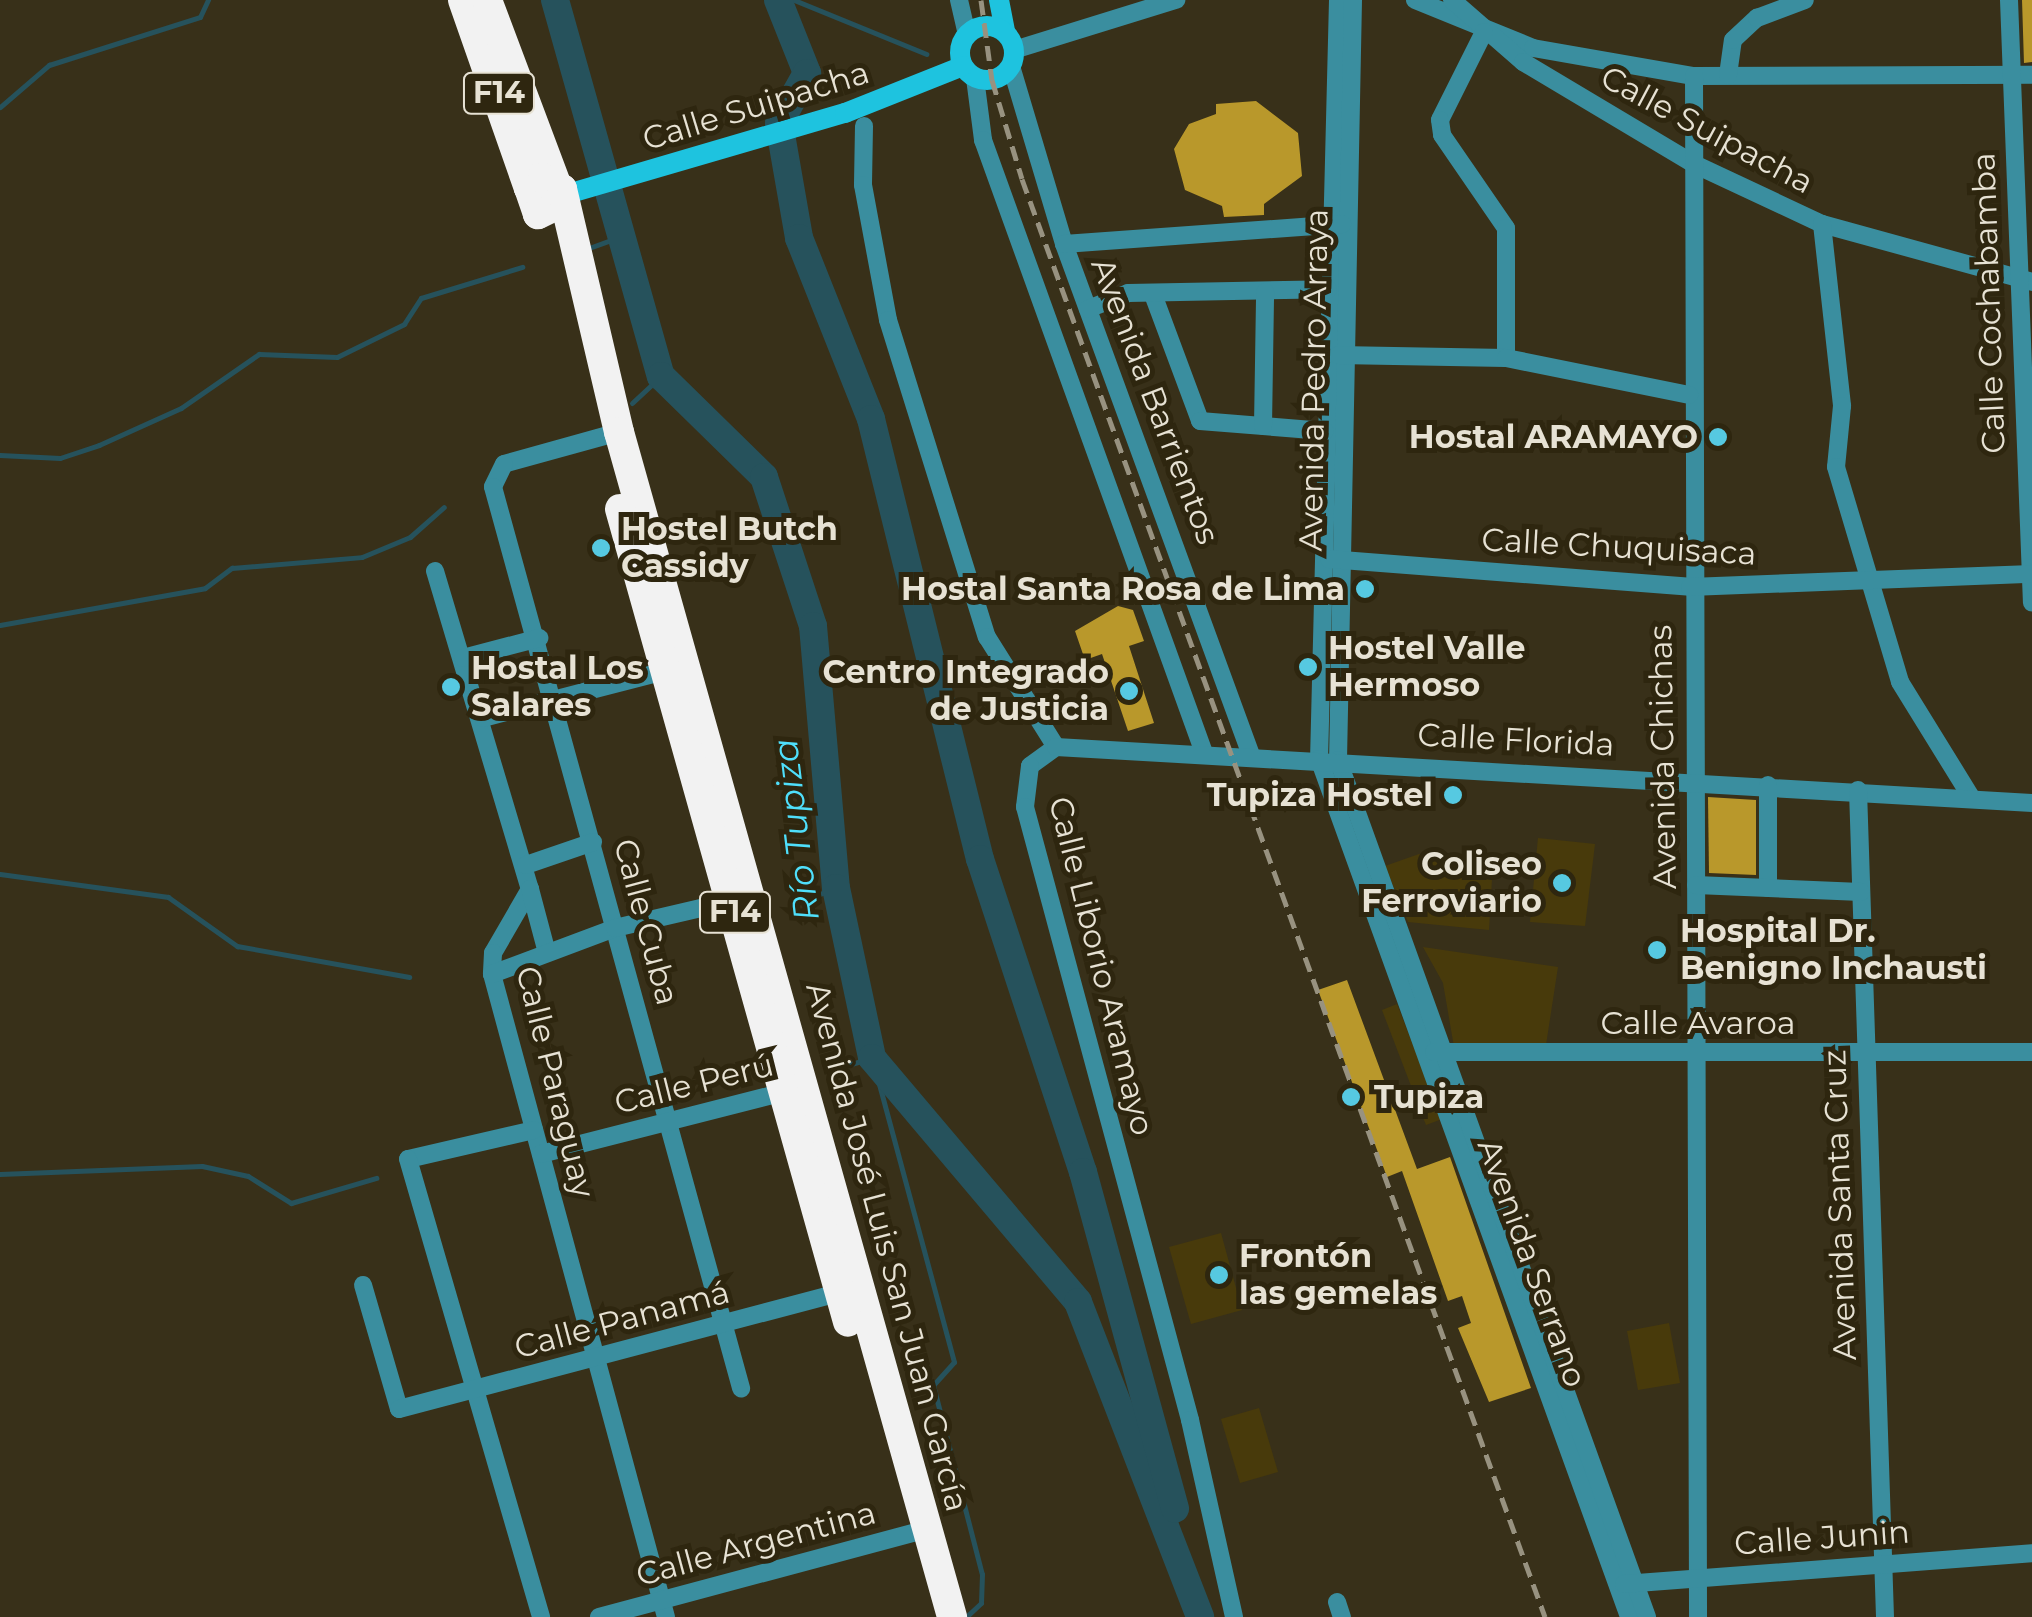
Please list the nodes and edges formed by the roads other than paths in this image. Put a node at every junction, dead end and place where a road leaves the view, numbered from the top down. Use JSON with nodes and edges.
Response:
{"nodes":[{"id":1,"x":463,"y":0,"type":"edge"},
{"id":2,"x":486,"y":0,"type":"edge"},
{"id":3,"x":959,"y":0,"type":"edge"},
{"id":4,"x":999,"y":0,"type":"edge"},
{"id":5,"x":1176,"y":0,"type":"edge"},
{"id":6,"x":1338,"y":0,"type":"edge"},
{"id":7,"x":1353,"y":0,"type":"edge"},
{"id":8,"x":1415,"y":0,"type":"edge"},
{"id":9,"x":1452,"y":0,"type":"edge"},
{"id":10,"x":1806,"y":0,"type":"edge"},
{"id":11,"x":2009,"y":0,"type":"edge"},
{"id":12,"x":1484,"y":32,"type":"junction"},
{"id":13,"x":967,"y":34,"type":"junction"},
{"id":14,"x":1010,"y":50,"type":"junction"},
{"id":15,"x":969,"y":72,"type":"junction"},
{"id":16,"x":2032,"y":75,"type":"edge"},
{"id":17,"x":1694,"y":76,"type":"junction"},
{"id":18,"x":1728,"y":76,"type":"junction"},
{"id":19,"x":2012,"y":76,"type":"junction"},
{"id":20,"x":864,"y":126,"type":"dead end"},
{"id":21,"x":1694,"y":164,"type":"junction"},
{"id":22,"x":549,"y":195,"type":"junction"},
{"id":23,"x":1340,"y":224,"type":"junction"},
{"id":24,"x":1822,"y":224,"type":"junction"},
{"id":25,"x":1064,"y":244,"type":"junction"},
{"id":26,"x":2024,"y":282,"type":"edge"},
{"id":27,"x":1328,"y":289,"type":"junction"},
{"id":28,"x":1265,"y":292,"type":"junction"},
{"id":29,"x":1154,"y":297,"type":"junction"},
{"id":30,"x":1088,"y":309,"type":"junction"},
{"id":31,"x":1337,"y":355,"type":"junction"},
{"id":32,"x":1506,"y":358,"type":"junction"},
{"id":33,"x":1689,"y":395,"type":"junction"},
{"id":34,"x":1263,"y":426,"type":"junction"},
{"id":35,"x":1325,"y":431,"type":"junction"},
{"id":36,"x":610,"y":436,"type":"junction"},
{"id":37,"x":1331,"y":559,"type":"junction"},
{"id":38,"x":434,"y":570,"type":"dead end"},
{"id":39,"x":2030,"y":574,"type":"edge"},
{"id":40,"x":1869,"y":580,"type":"junction"},
{"id":41,"x":1690,"y":587,"type":"junction"},
{"id":42,"x":2032,"y":604,"type":"edge"},
{"id":43,"x":538,"y":638,"type":"junction"},
{"id":44,"x":463,"y":658,"type":"junction"},
{"id":45,"x":676,"y":668,"type":"junction"},
{"id":46,"x":557,"y":702,"type":"junction"},
{"id":47,"x":483,"y":718,"type":"junction"},
{"id":48,"x":1056,"y":747,"type":"junction"},
{"id":49,"x":1204,"y":753,"type":"junction"},
{"id":50,"x":1251,"y":755,"type":"junction"},
{"id":51,"x":1329,"y":760,"type":"junction"},
{"id":52,"x":1693,"y":780,"type":"junction"},
{"id":53,"x":1768,"y":786,"type":"junction"},
{"id":54,"x":1858,"y":790,"type":"junction"},
{"id":55,"x":1970,"y":797,"type":"junction"},
{"id":56,"x":2032,"y":803,"type":"edge"},
{"id":57,"x":593,"y":842,"type":"junction"},
{"id":58,"x":526,"y":866,"type":"junction"},
{"id":59,"x":1696,"y":885,"type":"junction"},
{"id":60,"x":1768,"y":888,"type":"junction"},
{"id":61,"x":530,"y":889,"type":"junction"},
{"id":62,"x":1860,"y":892,"type":"junction"},
{"id":63,"x":743,"y":898,"type":"junction"},
{"id":64,"x":615,"y":928,"type":"junction"},
{"id":65,"x":547,"y":953,"type":"junction"},
{"id":66,"x":492,"y":974,"type":"junction"},
{"id":67,"x":1433,"y":1052,"type":"junction"},
{"id":68,"x":1864,"y":1052,"type":"junction"},
{"id":69,"x":2032,"y":1052,"type":"edge"},
{"id":70,"x":1693,"y":1055,"type":"junction"},
{"id":71,"x":794,"y":1090,"type":"junction"},
{"id":72,"x":669,"y":1122,"type":"junction"},
{"id":73,"x":534,"y":1130,"type":"junction"},
{"id":74,"x":541,"y":1154,"type":"junction"},
{"id":75,"x":363,"y":1285,"type":"dead end"},
{"id":76,"x":850,"y":1289,"type":"junction"},
{"id":77,"x":724,"y":1324,"type":"junction"},
{"id":78,"x":597,"y":1358,"type":"junction"},
{"id":79,"x":741,"y":1388,"type":"dead end"},
{"id":80,"x":471,"y":1391,"type":"junction"},
{"id":81,"x":918,"y":1531,"type":"junction"},
{"id":82,"x":2032,"y":1552,"type":"edge"},
{"id":83,"x":1881,"y":1564,"type":"junction"},
{"id":84,"x":1698,"y":1577,"type":"junction"},
{"id":85,"x":1626,"y":1584,"type":"junction"},
{"id":86,"x":664,"y":1610,"type":"edge"},
{"id":87,"x":540,"y":1617,"type":"edge"},
{"id":88,"x":599,"y":1617,"type":"edge"},
{"id":89,"x":931,"y":1617,"type":"edge"},
{"id":90,"x":952,"y":1617,"type":"edge"},
{"id":91,"x":1234,"y":1617,"type":"edge"},
{"id":92,"x":1629,"y":1617,"type":"edge"},
{"id":93,"x":1647,"y":1617,"type":"edge"},
{"id":94,"x":1698,"y":1617,"type":"edge"},
{"id":95,"x":1884,"y":1617,"type":"edge"}],
"edges":[{"from":1,"to":22,"type":"highway","number":"F14"},
{"from":2,"to":22,"type":"highway","number":"F14"},
{"from":3,"to":13,"type":"street"},
{"from":4,"to":14,"type":"street","name":"Avenida Barrientos"},
{"from":5,"to":14,"type":"street"},
{"from":6,"to":23,"type":"street","name":"Avenida Pedro Arraya"},
{"from":7,"to":23,"type":"street","name":"Avenida Pedro Arraya"},
{"from":8,"to":12,"type":"street","name":"Calle Suipacha"},
{"from":9,"to":12,"type":"street","name":"Calle Suipacha"},
{"from":10,"to":18,"type":"street"},
{"from":11,"to":19,"type":"street","name":"Calle Cochabamba"},
{"from":12,"to":17,"type":"street"},
{"from":12,"to":21,"type":"street","name":"Calle Suipacha"},
{"from":12,"to":32,"type":"street"},
{"from":13,"to":14,"type":"street"},
{"from":13,"to":15,"type":"street"},
{"from":14,"to":15,"type":"street","name":"Calle Suipacha"},
{"from":14,"to":25,"type":"street","name":"Avenida Barrientos"},
{"from":15,"to":22,"type":"street","name":"Calle Suipacha"},
{"from":15,"to":49,"type":"street"},
{"from":16,"to":19,"type":"street"},
{"from":17,"to":18,"type":"street"},
{"from":17,"to":21,"type":"street","name":"Avenida Chichas"},
{"from":18,"to":19,"type":"street"},
{"from":19,"to":26,"type":"street","name":"Calle Cochabamba"},
{"from":20,"to":48,"type":"street"},
{"from":21,"to":24,"type":"street","name":"Calle Suipacha"},
{"from":21,"to":33,"type":"street","name":"Avenida Chichas"},
{"from":22,"to":36,"type":"highway","name":"Avenida José Luis San Juan García","number":"F14"},
{"from":23,"to":25,"type":"street"},
{"from":23,"to":27,"type":"street","name":"Avenida Pedro Arraya"},
{"from":23,"to":31,"type":"street","name":"Avenida Pedro Arraya"},
{"from":24,"to":26,"type":"street","name":"Calle Suipacha"},
{"from":24,"to":40,"type":"street"},
{"from":25,"to":30,"type":"street","name":"Avenida Barrientos"},
{"from":26,"to":39,"type":"street","name":"Calle Cochabamba"},
{"from":27,"to":28,"type":"street"},
{"from":27,"to":31,"type":"street","name":"Avenida Pedro Arraya"},
{"from":28,"to":29,"type":"street"},
{"from":28,"to":34,"type":"street"},
{"from":29,"to":30,"type":"street"},
{"from":29,"to":34,"type":"street"},
{"from":30,"to":50,"type":"street","name":"Avenida Barrientos"},
{"from":31,"to":32,"type":"street"},
{"from":31,"to":35,"type":"street","name":"Avenida Pedro Arraya"},
{"from":31,"to":37,"type":"street","name":"Avenida Pedro Arraya"},
{"from":32,"to":33,"type":"street"},
{"from":33,"to":41,"type":"street","name":"Avenida Chichas"},
{"from":34,"to":35,"type":"street"},
{"from":35,"to":37,"type":"street","name":"Avenida Pedro Arraya"},
{"from":36,"to":43,"type":"street","name":"Calle Cuba"},
{"from":36,"to":45,"type":"highway","name":"Avenida José Luis San Juan García","number":"F14"},
{"from":37,"to":41,"type":"street","name":"Calle Chuquisaca"},
{"from":37,"to":51,"type":"street","name":"Avenida Pedro Arraya"},
{"from":38,"to":44,"type":"street"},
{"from":39,"to":40,"type":"street","name":"Calle Chuquisaca"},
{"from":39,"to":42,"type":"street","name":"Calle Cochabamba"},
{"from":40,"to":41,"type":"street","name":"Calle Chuquisaca"},
{"from":40,"to":55,"type":"street"},
{"from":41,"to":52,"type":"street","name":"Avenida Chichas"},
{"from":43,"to":44,"type":"street"},
{"from":43,"to":46,"type":"street","name":"Calle Cuba"},
{"from":44,"to":47,"type":"street"},
{"from":45,"to":46,"type":"street"},
{"from":45,"to":63,"type":"highway","name":"Avenida José Luis San Juan García","number":"F14"},
{"from":46,"to":47,"type":"street"},
{"from":46,"to":57,"type":"street","name":"Calle Cuba"},
{"from":47,"to":58,"type":"street"},
{"from":48,"to":49,"type":"street","name":"Calle Florida"},
{"from":48,"to":91,"type":"street","name":"Calle Liborio Aramayo"},
{"from":49,"to":50,"type":"street","name":"Calle Florida"},
{"from":50,"to":51,"type":"street","name":"Calle Florida"},
{"from":51,"to":52,"type":"street","name":"Calle Florida"},
{"from":51,"to":67,"type":"street","name":"Avenida Serrano"},
{"from":52,"to":53,"type":"street","name":"Calle Florida"},
{"from":52,"to":59,"type":"street","name":"Avenida Chichas"},
{"from":53,"to":54,"type":"street","name":"Calle Florida"},
{"from":53,"to":60,"type":"street"},
{"from":54,"to":55,"type":"street","name":"Calle Florida"},
{"from":54,"to":62,"type":"street","name":"Avenida Santa Cruz"},
{"from":55,"to":56,"type":"street","name":"Calle Florida"},
{"from":57,"to":58,"type":"street"},
{"from":57,"to":64,"type":"street","name":"Calle Cuba"},
{"from":58,"to":61,"type":"street"},
{"from":59,"to":60,"type":"street"},
{"from":59,"to":70,"type":"street","name":"Avenida Chichas"},
{"from":60,"to":62,"type":"street"},
{"from":61,"to":65,"type":"street"},
{"from":61,"to":66,"type":"street","name":"Calle Paraguay"},
{"from":62,"to":68,"type":"street","name":"Avenida Santa Cruz"},
{"from":63,"to":64,"type":"street"},
{"from":63,"to":71,"type":"highway","name":"Avenida José Luis San Juan García","number":"F14"},
{"from":64,"to":65,"type":"street"},
{"from":64,"to":72,"type":"street","name":"Calle Cuba"},
{"from":65,"to":66,"type":"street"},
{"from":66,"to":73,"type":"street","name":"Calle Paraguay"},
{"from":67,"to":70,"type":"street","name":"Calle Avaroa"},
{"from":67,"to":85,"type":"street","name":"Avenida Serrano"},
{"from":68,"to":69,"type":"street","name":"Calle Avaroa"},
{"from":68,"to":70,"type":"street","name":"Calle Avaroa"},
{"from":68,"to":83,"type":"street","name":"Avenida Santa Cruz"},
{"from":70,"to":84,"type":"street","name":"Avenida Chichas"},
{"from":71,"to":72,"type":"street","name":"Calle Perú"},
{"from":71,"to":76,"type":"highway","name":"Avenida José Luis San Juan García","number":"F14"},
{"from":72,"to":74,"type":"street","name":"Calle Perú"},
{"from":72,"to":77,"type":"street","name":"Calle Cuba"},
{"from":73,"to":74,"type":"street","name":"Calle Paraguay"},
{"from":73,"to":80,"type":"street"},
{"from":74,"to":78,"type":"street","name":"Calle Paraguay"},
{"from":75,"to":80,"type":"street","name":"Calle Panamá"},
{"from":76,"to":77,"type":"street","name":"Calle Panamá"},
{"from":76,"to":81,"type":"highway","name":"Avenida José Luis San Juan García","number":"F14"},
{"from":77,"to":78,"type":"street","name":"Calle Panamá"},
{"from":77,"to":79,"type":"street","name":"Calle Cuba"},
{"from":78,"to":80,"type":"street","name":"Calle Panamá"},
{"from":78,"to":86,"type":"street","name":"Calle Paraguay"},
{"from":80,"to":87,"type":"street"},
{"from":81,"to":86,"type":"street","name":"Calle Argentina"},
{"from":81,"to":89,"type":"highway","name":"Avenida José Luis San Juan García","number":"F14"},
{"from":81,"to":90,"type":"highway","name":"Avenida José Luis San Juan García","number":"F14"},
{"from":82,"to":83,"type":"street","name":"Calle Junin"},
{"from":83,"to":84,"type":"street","name":"Calle Junin"},
{"from":83,"to":95,"type":"street","name":"Avenida Santa Cruz"},
{"from":84,"to":85,"type":"street","name":"Calle Junin"},
{"from":84,"to":94,"type":"street","name":"Avenida Chichas"},
{"from":85,"to":92,"type":"street","name":"Avenida Serrano"},
{"from":85,"to":93,"type":"street","name":"Avenida Serrano"},
{"from":86,"to":88,"type":"street","name":"Calle Argentina"}]}
